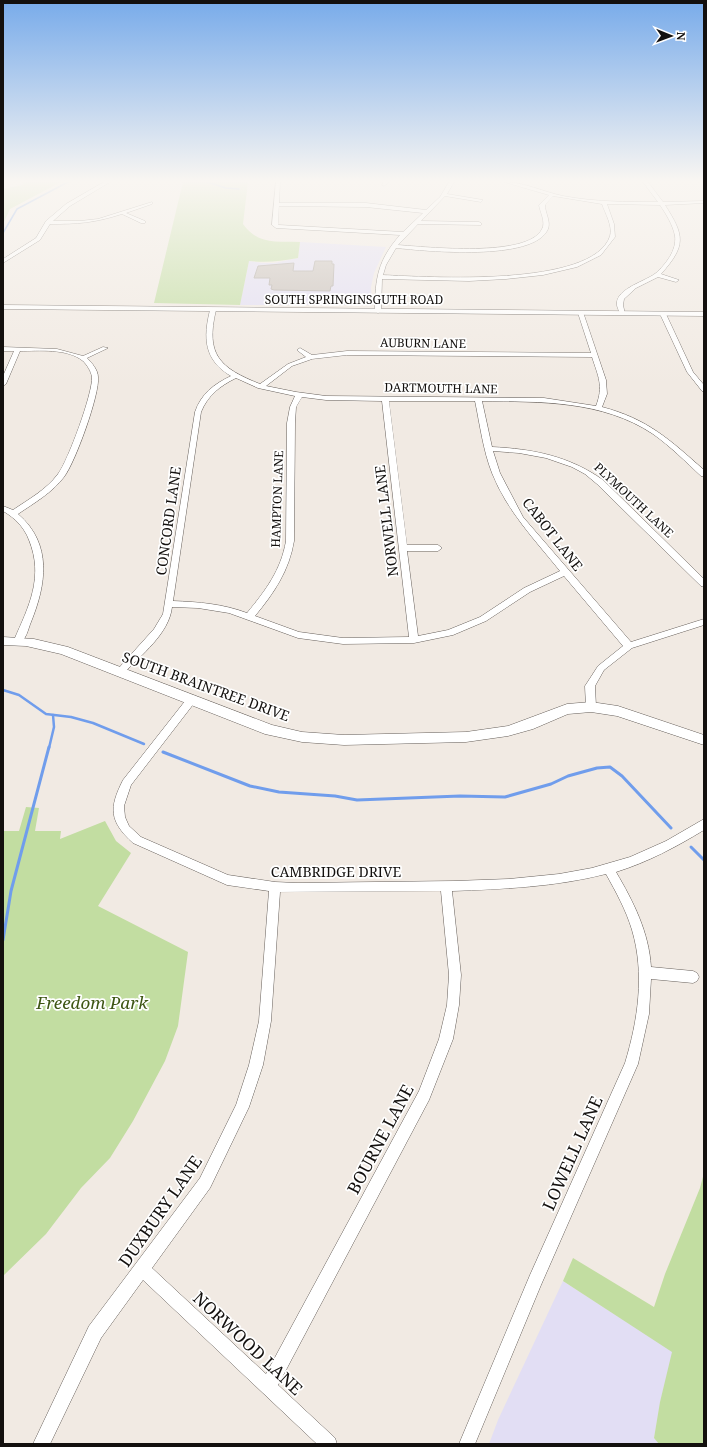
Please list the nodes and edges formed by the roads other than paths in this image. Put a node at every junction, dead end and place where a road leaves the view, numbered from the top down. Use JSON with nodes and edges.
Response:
{"nodes":[{"id":1,"x":20,"y":250,"type":"edge"},
{"id":2,"x":393,"y":250,"type":"edge"},
{"id":3,"x":601,"y":250,"type":"edge"},
{"id":4,"x":676,"y":250,"type":"edge"},
{"id":5,"x":3,"y":260,"type":"edge"},
{"id":6,"x":543,"y":274,"type":"junction"},
{"id":7,"x":657,"y":274,"type":"junction"},
{"id":8,"x":380,"y":277,"type":"junction"},
{"id":9,"x":552,"y":279,"type":"dead end"},
{"id":10,"x":676,"y":280,"type":"dead end"},
{"id":11,"x":3,"y":307,"type":"edge"},
{"id":12,"x":212,"y":310,"type":"junction"},
{"id":13,"x":378,"y":311,"type":"junction"},
{"id":14,"x":581,"y":313,"type":"junction"},
{"id":15,"x":622,"y":314,"type":"junction"},
{"id":16,"x":663,"y":314,"type":"junction"},
{"id":17,"x":704,"y":314,"type":"edge"},
{"id":18,"x":105,"y":348,"type":"dead end"},
{"id":19,"x":3,"y":349,"type":"edge"},
{"id":20,"x":18,"y":349,"type":"junction"},
{"id":21,"x":300,"y":350,"type":"dead end"},
{"id":22,"x":595,"y":356,"type":"junction"},
{"id":23,"x":311,"y":357,"type":"junction"},
{"id":24,"x":83,"y":358,"type":"junction"},
{"id":25,"x":236,"y":376,"type":"junction"},
{"id":26,"x":3,"y":384,"type":"edge"},
{"id":27,"x":260,"y":387,"type":"junction"},
{"id":28,"x":704,"y":390,"type":"edge"},
{"id":29,"x":299,"y":396,"type":"junction"},
{"id":30,"x":385,"y":399,"type":"junction"},
{"id":31,"x":478,"y":400,"type":"junction"},
{"id":32,"x":599,"y":407,"type":"junction"},
{"id":33,"x":489,"y":449,"type":"junction"},
{"id":34,"x":704,"y":474,"type":"edge"},
{"id":35,"x":3,"y":508,"type":"edge"},
{"id":36,"x":14,"y":513,"type":"junction"},
{"id":37,"x":402,"y":548,"type":"junction"},
{"id":38,"x":438,"y":548,"type":"dead end"},
{"id":39,"x":565,"y":572,"type":"junction"},
{"id":40,"x":704,"y":584,"type":"edge"},
{"id":41,"x":169,"y":604,"type":"junction"},
{"id":42,"x":249,"y":617,"type":"junction"},
{"id":43,"x":704,"y":622,"type":"edge"},
{"id":44,"x":19,"y":640,"type":"junction"},
{"id":45,"x":414,"y":640,"type":"junction"},
{"id":46,"x":3,"y":641,"type":"edge"},
{"id":47,"x":629,"y":646,"type":"junction"},
{"id":48,"x":120,"y":672,"type":"junction"},
{"id":49,"x":192,"y":699,"type":"junction"},
{"id":50,"x":591,"y":707,"type":"junction"},
{"id":51,"x":704,"y":740,"type":"edge"},
{"id":52,"x":704,"y":824,"type":"edge"},
{"id":53,"x":609,"y":869,"type":"junction"},
{"id":54,"x":275,"y":887,"type":"junction"},
{"id":55,"x":446,"y":887,"type":"junction"},
{"id":56,"x":645,"y":972,"type":"junction"},
{"id":57,"x":693,"y":978,"type":"dead end"},
{"id":58,"x":142,"y":1269,"type":"junction"},
{"id":59,"x":268,"y":1388,"type":"junction"},
{"id":60,"x":41,"y":1444,"type":"edge"},
{"id":61,"x":329,"y":1444,"type":"edge"},
{"id":62,"x":467,"y":1444,"type":"edge"}],
"edges":[{"from":1,"to":5,"type":"street"},
{"from":2,"to":8,"type":"street"},
{"from":3,"to":6,"type":"street"},
{"from":4,"to":7,"type":"street"},
{"from":6,"to":8,"type":"street"},
{"from":6,"to":9,"type":"street"},
{"from":7,"to":10,"type":"street"},
{"from":7,"to":15,"type":"street"},
{"from":8,"to":13,"type":"street"},
{"from":11,"to":12,"type":"street","name":"SOUTH SPRINGINSGUTH ROAD"},
{"from":12,"to":13,"type":"street","name":"SOUTH SPRINGINSGUTH ROAD"},
{"from":12,"to":25,"type":"street","name":"DARTMOUTH LANE"},
{"from":13,"to":14,"type":"street","name":"SOUTH SPRINGINSGUTH ROAD"},
{"from":14,"to":15,"type":"street","name":"SOUTH SPRINGINSGUTH ROAD"},
{"from":14,"to":22,"type":"street"},
{"from":15,"to":16,"type":"street","name":"SOUTH SPRINGINSGUTH ROAD"},
{"from":16,"to":17,"type":"street","name":"SOUTH SPRINGINSGUTH ROAD"},
{"from":16,"to":28,"type":"street"},
{"from":18,"to":24,"type":"street"},
{"from":19,"to":20,"type":"street"},
{"from":20,"to":24,"type":"street"},
{"from":20,"to":26,"type":"street"},
{"from":21,"to":23,"type":"street"},
{"from":22,"to":23,"type":"street","name":"AUBURN LANE"},
{"from":22,"to":32,"type":"street"},
{"from":23,"to":27,"type":"street","name":"AUBURN LANE"},
{"from":24,"to":36,"type":"street"},
{"from":25,"to":27,"type":"street","name":"DARTMOUTH LANE"},
{"from":25,"to":41,"type":"street","name":"CONCORD LANE"},
{"from":27,"to":29,"type":"street","name":"DARTMOUTH LANE"},
{"from":29,"to":30,"type":"street","name":"DARTMOUTH LANE"},
{"from":29,"to":42,"type":"street","name":"HAMPTON LANE"},
{"from":30,"to":31,"type":"street","name":"DARTMOUTH LANE"},
{"from":30,"to":37,"type":"street","name":"NORWELL LANE"},
{"from":31,"to":32,"type":"street","name":"DARTMOUTH LANE"},
{"from":31,"to":33,"type":"street","name":"CABOT LANE"},
{"from":32,"to":34,"type":"street","name":"DARTMOUTH LANE"},
{"from":33,"to":39,"type":"street","name":"CABOT LANE"},
{"from":33,"to":40,"type":"street","name":"PLYMOUTH LANE"},
{"from":35,"to":36,"type":"street"},
{"from":36,"to":44,"type":"street"},
{"from":37,"to":38,"type":"street"},
{"from":37,"to":45,"type":"street","name":"NORWELL LANE"},
{"from":39,"to":45,"type":"street"},
{"from":39,"to":47,"type":"street","name":"CABOT LANE"},
{"from":41,"to":42,"type":"street"},
{"from":41,"to":48,"type":"street","name":"CONCORD LANE"},
{"from":42,"to":45,"type":"street"},
{"from":43,"to":47,"type":"street"},
{"from":44,"to":46,"type":"street","name":"SOUTH BRAINTREE DRIVE"},
{"from":44,"to":48,"type":"street","name":"SOUTH BRAINTREE DRIVE"},
{"from":47,"to":50,"type":"street"},
{"from":48,"to":49,"type":"street","name":"SOUTH BRAINTREE DRIVE"},
{"from":49,"to":50,"type":"street","name":"SOUTH BRAINTREE DRIVE"},
{"from":49,"to":54,"type":"street","name":"CAMBRIDGE DRIVE"},
{"from":50,"to":51,"type":"street","name":"SOUTH BRAINTREE DRIVE"},
{"from":52,"to":53,"type":"street","name":"CAMBRIDGE DRIVE"},
{"from":53,"to":55,"type":"street","name":"CAMBRIDGE DRIVE"},
{"from":53,"to":56,"type":"street","name":"LOWELL LANE"},
{"from":54,"to":55,"type":"street","name":"CAMBRIDGE DRIVE"},
{"from":54,"to":58,"type":"street","name":"DUXBURY LANE"},
{"from":55,"to":59,"type":"street","name":"BOURNE LANE"},
{"from":56,"to":57,"type":"street"},
{"from":56,"to":62,"type":"street","name":"LOWELL LANE"},
{"from":58,"to":59,"type":"street","name":"NORWOOD LANE"},
{"from":58,"to":60,"type":"street","name":"DUXBURY LANE"},
{"from":59,"to":61,"type":"street","name":"NORWOOD LANE"}]}
